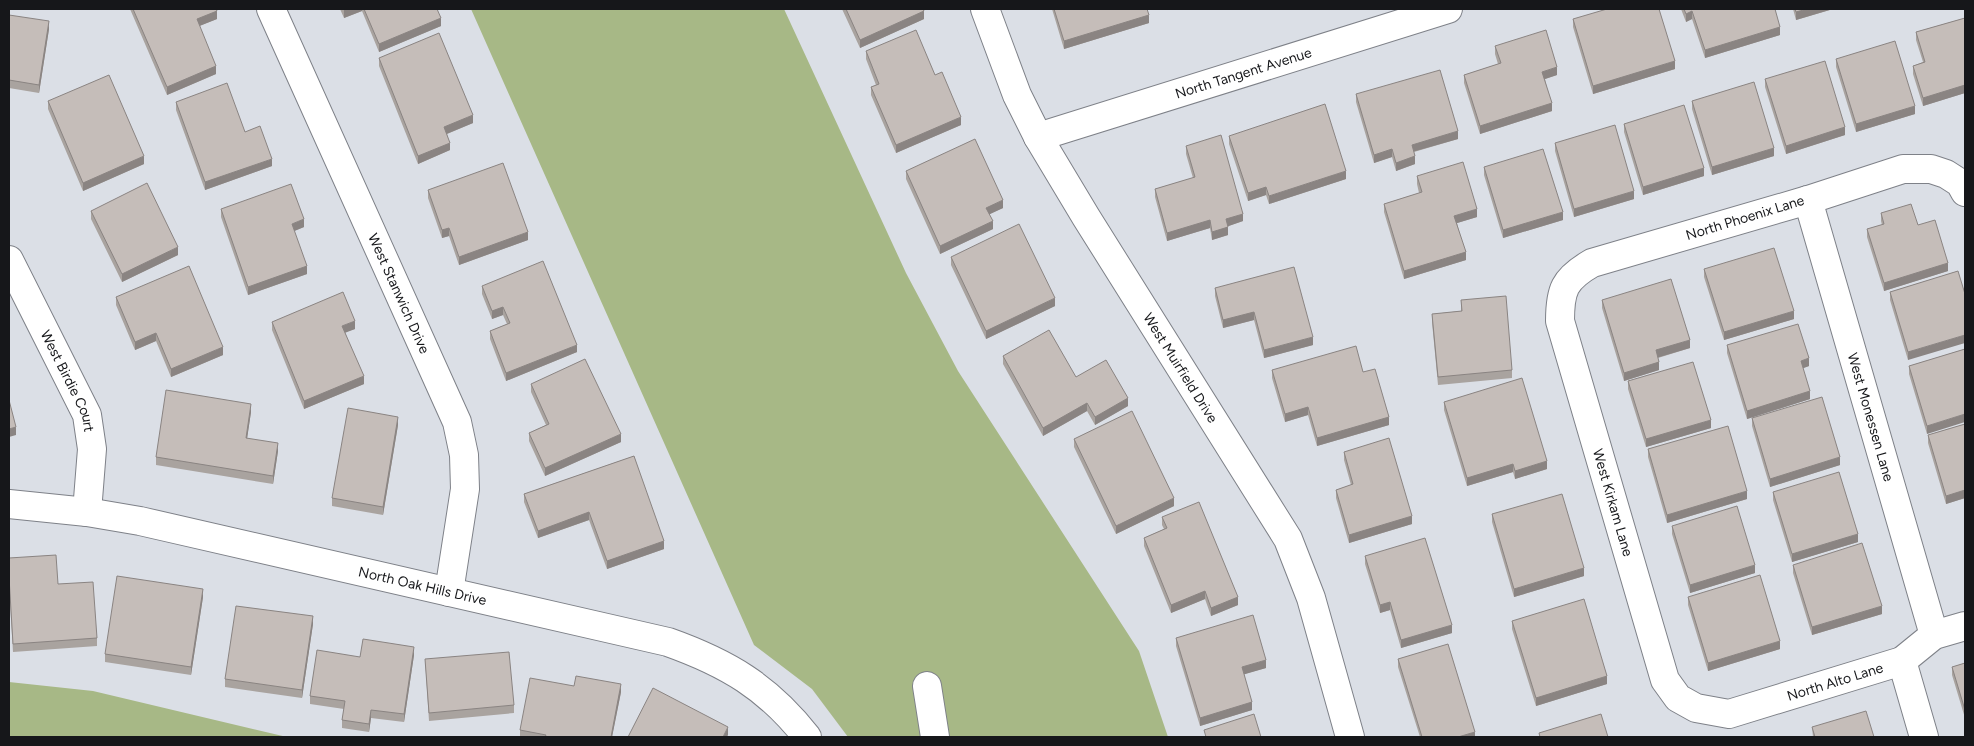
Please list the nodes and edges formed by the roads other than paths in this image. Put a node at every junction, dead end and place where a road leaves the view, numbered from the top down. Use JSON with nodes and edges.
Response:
{"nodes":[{"id":1,"x":271,"y":9,"type":"edge"},
{"id":2,"x":985,"y":9,"type":"edge"},
{"id":3,"x":1448,"y":9,"type":"edge"},
{"id":4,"x":1038,"y":137,"type":"junction"},
{"id":5,"x":1965,"y":192,"type":"edge"},
{"id":6,"x":1808,"y":200,"type":"junction"},
{"id":7,"x":9,"y":260,"type":"edge"},
{"id":8,"x":1565,"y":284,"type":"joint"},
{"id":9,"x":9,"y":504,"type":"edge"},
{"id":10,"x":87,"y":512,"type":"junction"},
{"id":11,"x":449,"y":592,"type":"junction"},
{"id":12,"x":1965,"y":626,"type":"edge"},
{"id":13,"x":1934,"y":635,"type":"junction"},
{"id":14,"x":1902,"y":660,"type":"junction"},
{"id":15,"x":927,"y":686,"type":"dead end"},
{"id":16,"x":1696,"y":708,"type":"joint"},
{"id":17,"x":807,"y":737,"type":"edge"},
{"id":18,"x":935,"y":737,"type":"edge"},
{"id":19,"x":1350,"y":737,"type":"edge"},
{"id":20,"x":1924,"y":737,"type":"edge"}],
"edges":[{"from":1,"to":11,"type":"street","name":"West Stanwich Drive"},
{"from":2,"to":4,"type":"street","name":"West Muirfield Drive"},
{"from":3,"to":4,"type":"street","name":"North Tangent Avenue"},
{"from":4,"to":19,"type":"street","name":"West Muirfield Drive"},
{"from":5,"to":6,"type":"street","name":"North Phoenix Lane"},
{"from":6,"to":8,"type":"street","name":"North Phoenix Lane"},
{"from":6,"to":13,"type":"street","name":"West Monessen Lane"},
{"from":7,"to":10,"type":"street","name":"West Birdie Court"},
{"from":8,"to":16,"type":"street","name":"West Kirkam Lane"},
{"from":9,"to":10,"type":"street","name":"North Oak Hills Drive"},
{"from":10,"to":11,"type":"street","name":"North Oak Hills Drive"},
{"from":11,"to":17,"type":"street","name":"North Oak Hills Drive"},
{"from":12,"to":13,"type":"street","name":"North Alto Lane"},
{"from":13,"to":14,"type":"street","name":"North Alto Lane"},
{"from":14,"to":16,"type":"street","name":"North Alto Lane"},
{"from":14,"to":20,"type":"street"},
{"from":15,"to":18,"type":"street"}]}
